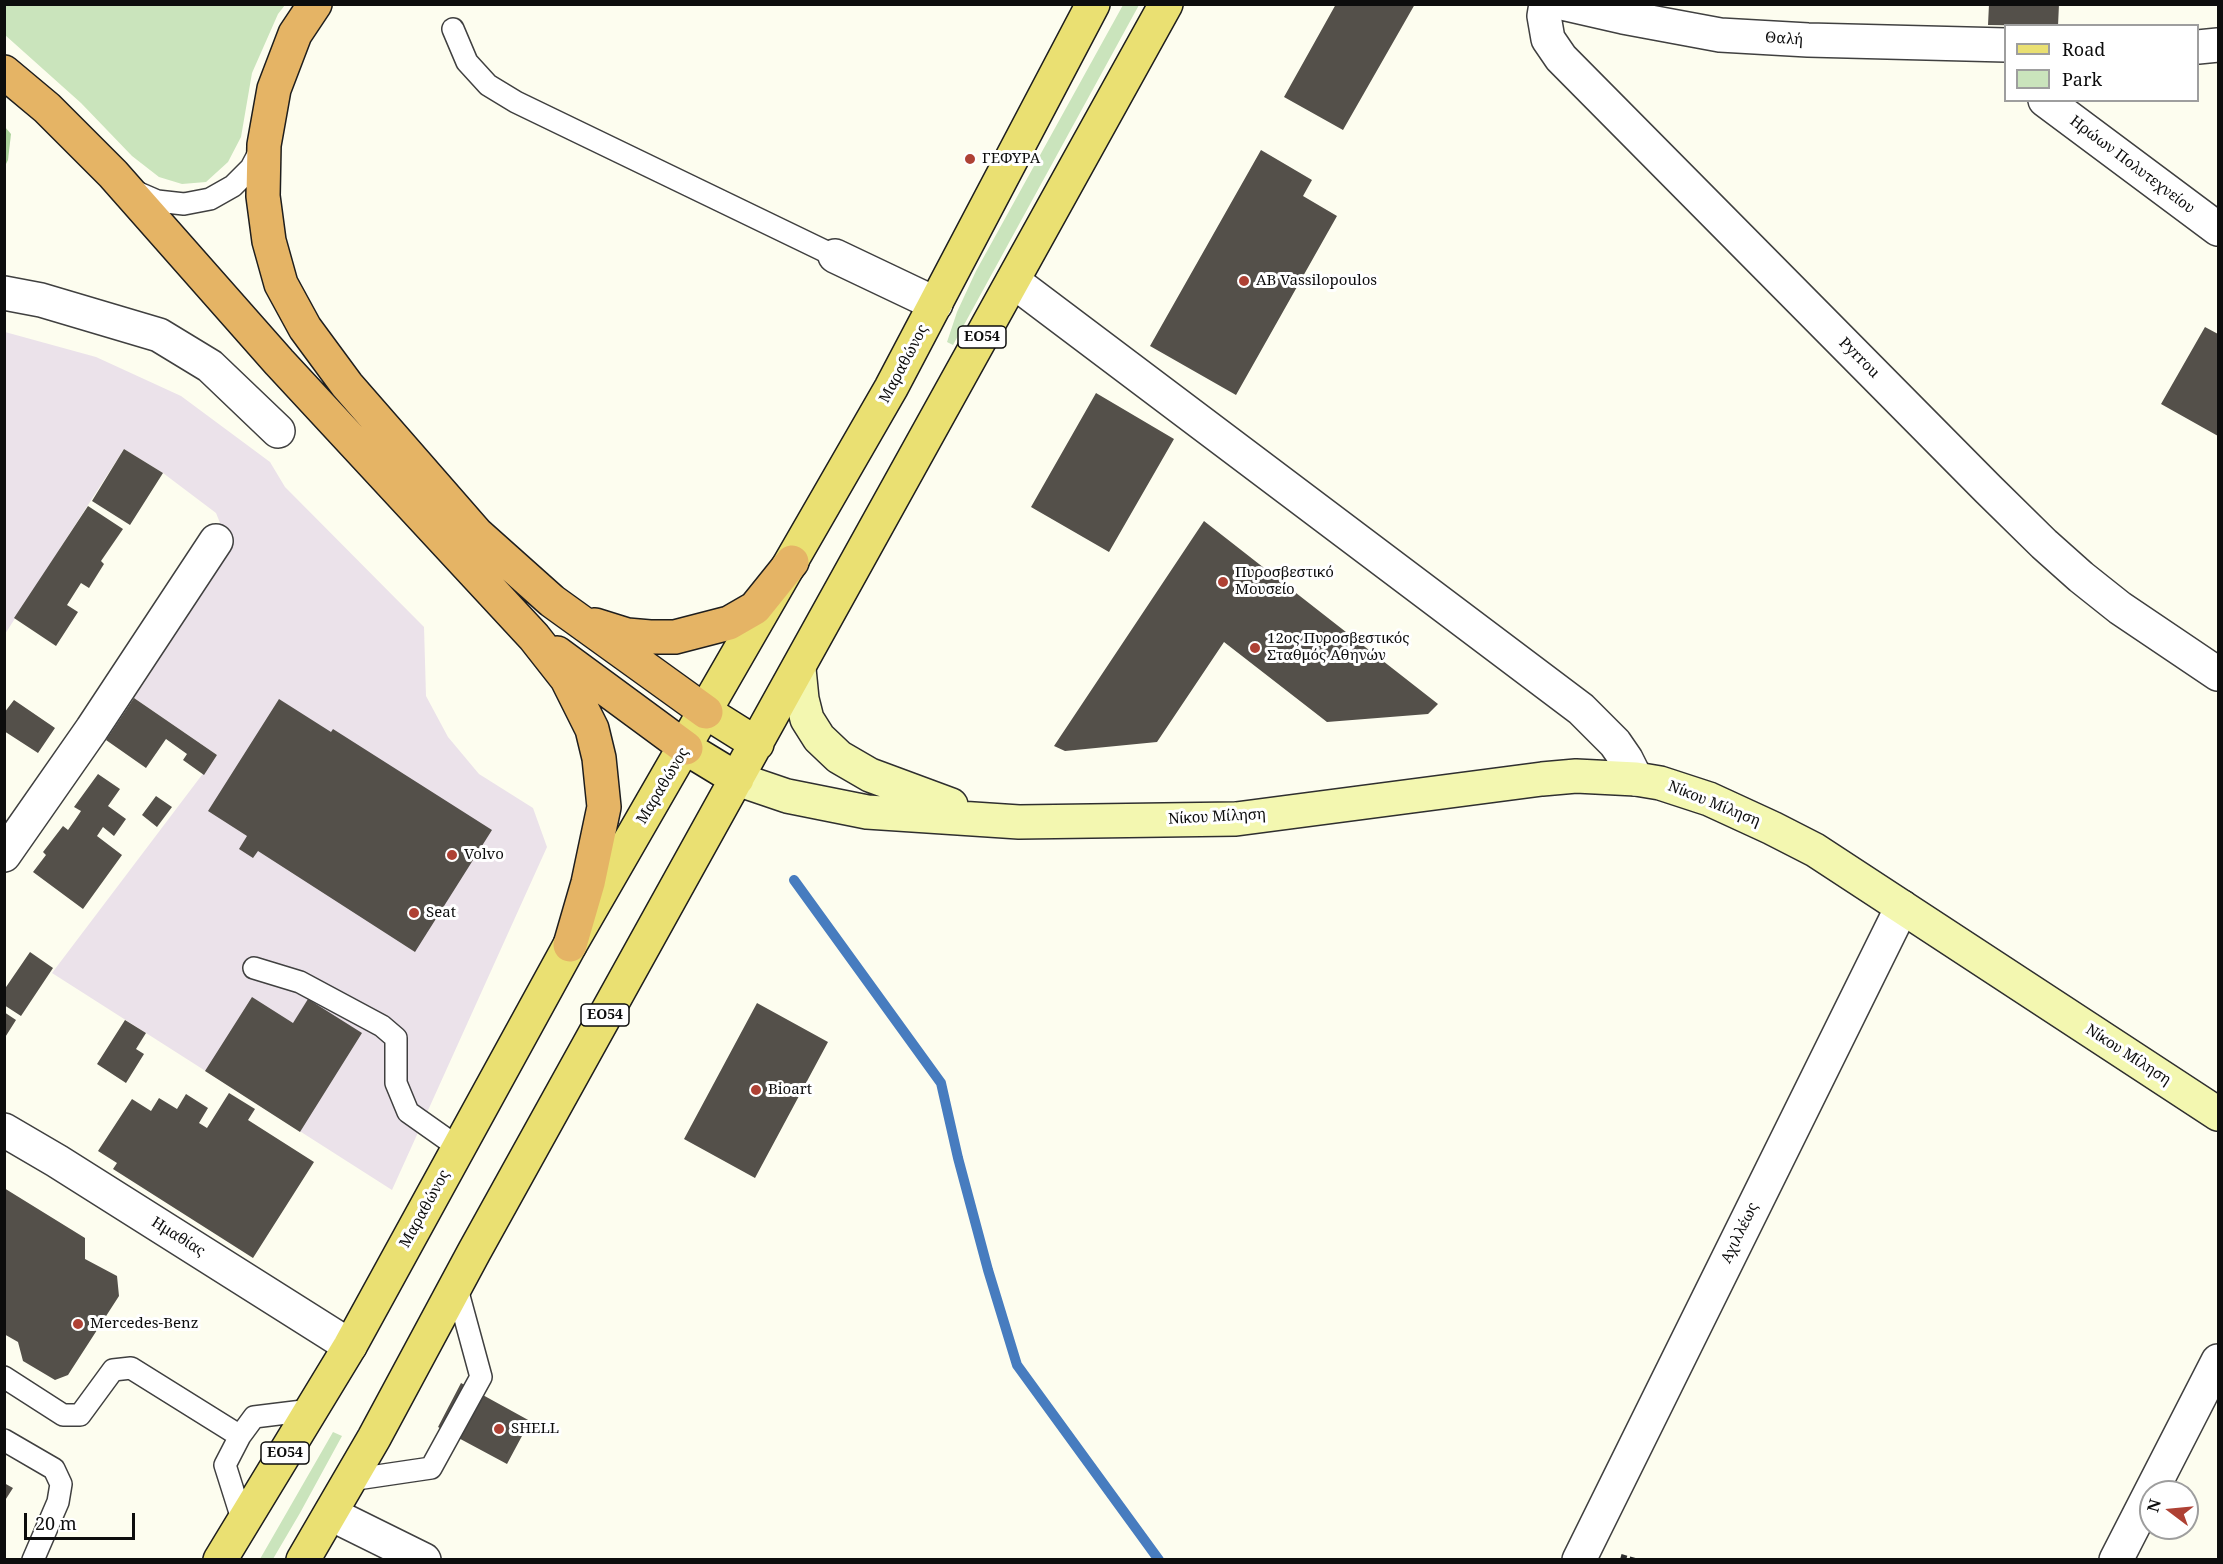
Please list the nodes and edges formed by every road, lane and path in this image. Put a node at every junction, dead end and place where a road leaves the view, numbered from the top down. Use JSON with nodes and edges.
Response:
{"nodes":[{"id":1,"x":315,"y":4,"type":"edge"},
{"id":2,"x":1093,"y":4,"type":"edge"},
{"id":3,"x":1166,"y":4,"type":"edge"},
{"id":4,"x":1546,"y":4,"type":"edge"},
{"id":5,"x":1566,"y":4,"type":"edge"},
{"id":6,"x":453,"y":29,"type":"dead end"},
{"id":7,"x":2004,"y":45,"type":"edge"},
{"id":8,"x":2218,"y":45,"type":"edge"},
{"id":9,"x":2199,"y":47,"type":"edge"},
{"id":10,"x":4,"y":72,"type":"edge"},
{"id":11,"x":2048,"y":102,"type":"edge"},
{"id":12,"x":264,"y":145,"type":"junction"},
{"id":13,"x":113,"y":174,"type":"junction"},
{"id":14,"x":2218,"y":229,"type":"edge"},
{"id":15,"x":835,"y":256,"type":"joint"},
{"id":16,"x":1013,"y":281,"type":"junction"},
{"id":17,"x":4,"y":293,"type":"edge"},
{"id":18,"x":936,"y":304,"type":"junction"},
{"id":19,"x":278,"y":431,"type":"dead end"},
{"id":20,"x":216,"y":541,"type":"dead end"},
{"id":21,"x":792,"y":562,"type":"junction"},
{"id":22,"x":552,"y":601,"type":"junction"},
{"id":23,"x":534,"y":637,"type":"junction"},
{"id":24,"x":799,"y":669,"type":"junction"},
{"id":25,"x":2218,"y":674,"type":"edge"},
{"id":26,"x":706,"y":712,"type":"junction"},
{"id":27,"x":757,"y":744,"type":"junction"},
{"id":28,"x":686,"y":748,"type":"junction"},
{"id":29,"x":737,"y":778,"type":"junction"},
{"id":30,"x":1636,"y":779,"type":"junction"},
{"id":31,"x":1019,"y":822,"type":"junction"},
{"id":32,"x":4,"y":855,"type":"edge"},
{"id":33,"x":1902,"y":907,"type":"junction"},
{"id":34,"x":570,"y":945,"type":"junction"},
{"id":35,"x":254,"y":968,"type":"dead end"},
{"id":36,"x":2218,"y":1114,"type":"edge"},
{"id":37,"x":4,"y":1130,"type":"edge"},
{"id":38,"x":459,"y":1148,"type":"junction"},
{"id":39,"x":456,"y":1285,"type":"junction"},
{"id":40,"x":350,"y":1346,"type":"junction"},
{"id":41,"x":2218,"y":1361,"type":"edge"},
{"id":42,"x":4,"y":1377,"type":"edge"},
{"id":43,"x":311,"y":1410,"type":"junction"},
{"id":44,"x":240,"y":1436,"type":"junction"},
{"id":45,"x":4,"y":1440,"type":"edge"},
{"id":46,"x":350,"y":1480,"type":"junction"},
{"id":47,"x":331,"y":1514,"type":"junction"},
{"id":48,"x":243,"y":1522,"type":"junction"},
{"id":49,"x":33,"y":1560,"type":"edge"},
{"id":50,"x":220,"y":1560,"type":"edge"},
{"id":51,"x":303,"y":1560,"type":"edge"},
{"id":52,"x":424,"y":1560,"type":"edge"},
{"id":53,"x":1579,"y":1560,"type":"edge"},
{"id":54,"x":2116,"y":1560,"type":"edge"}],
"edges":[{"from":1,"to":12,"type":"highway"},
{"from":2,"to":18,"type":"main road","name":"Μαραθώνος","number":"ΕΟ54"},
{"from":3,"to":16,"type":"main road","number":"ΕΟ54"},
{"from":4,"to":25,"type":"street","name":"Pyrrou"},
{"from":5,"to":7,"type":"street","name":"Θαλή"},
{"from":6,"to":15,"type":"lane"},
{"from":8,"to":9,"type":"street"},
{"from":10,"to":13,"type":"highway"},
{"from":11,"to":14,"type":"street","name":"Ηρώων Πολυτεχνείου"},
{"from":12,"to":13,"type":"lane"},
{"from":12,"to":22,"type":"highway"},
{"from":13,"to":23,"type":"highway"},
{"from":15,"to":18,"type":"street"},
{"from":16,"to":24,"type":"main road","number":"ΕΟ54"},
{"from":16,"to":30,"type":"street"},
{"from":17,"to":19,"type":"street"},
{"from":18,"to":21,"type":"main road","name":"Μαραθώνος","number":"ΕΟ54"},
{"from":20,"to":32,"type":"street"},
{"from":21,"to":22,"type":"highway"},
{"from":21,"to":26,"type":"main road","name":"Μαραθώνος","number":"ΕΟ54"},
{"from":22,"to":26,"type":"highway"},
{"from":23,"to":28,"type":"highway"},
{"from":23,"to":34,"type":"highway"},
{"from":24,"to":27,"type":"main road","number":"ΕΟ54"},
{"from":24,"to":31,"type":"street","name":"Νίκου Μίληση"},
{"from":26,"to":27,"type":"main road"},
{"from":26,"to":28,"type":"main road","name":"Μαραθώνος","number":"ΕΟ54"},
{"from":27,"to":29,"type":"main road","number":"ΕΟ54"},
{"from":28,"to":29,"type":"main road"},
{"from":28,"to":34,"type":"main road","name":"Μαραθώνος","number":"ΕΟ54"},
{"from":29,"to":31,"type":"street","name":"Νίκου Μίληση"},
{"from":29,"to":39,"type":"main road","number":"ΕΟ54"},
{"from":30,"to":31,"type":"street","name":"Νίκου Μίληση"},
{"from":30,"to":33,"type":"street","name":"Νίκου Μίληση"},
{"from":33,"to":36,"type":"street","name":"Νίκου Μίληση"},
{"from":33,"to":53,"type":"street","name":"Αχιλλέως"},
{"from":34,"to":38,"type":"main road","name":"Μαραθώνος","number":"ΕΟ54"},
{"from":35,"to":38,"type":"lane"},
{"from":37,"to":40,"type":"street","name":"Ημαθίας"},
{"from":38,"to":40,"type":"main road","name":"Μαραθώνος","number":"ΕΟ54"},
{"from":39,"to":46,"type":"main road","number":"ΕΟ54"},
{"from":39,"to":46,"type":"lane"},
{"from":40,"to":43,"type":"main road","name":"Μαραθώνος","number":"ΕΟ54"},
{"from":41,"to":54,"type":"street"},
{"from":42,"to":44,"type":"lane"},
{"from":43,"to":44,"type":"lane"},
{"from":43,"to":48,"type":"main road","name":"Μαραθώνος","number":"ΕΟ54"},
{"from":44,"to":48,"type":"lane"},
{"from":45,"to":49,"type":"lane"},
{"from":46,"to":47,"type":"main road","number":"ΕΟ54"},
{"from":47,"to":51,"type":"main road","number":"ΕΟ54"},
{"from":47,"to":52,"type":"street"},
{"from":48,"to":50,"type":"main road","name":"Μαραθώνος","number":"ΕΟ54"}]}
